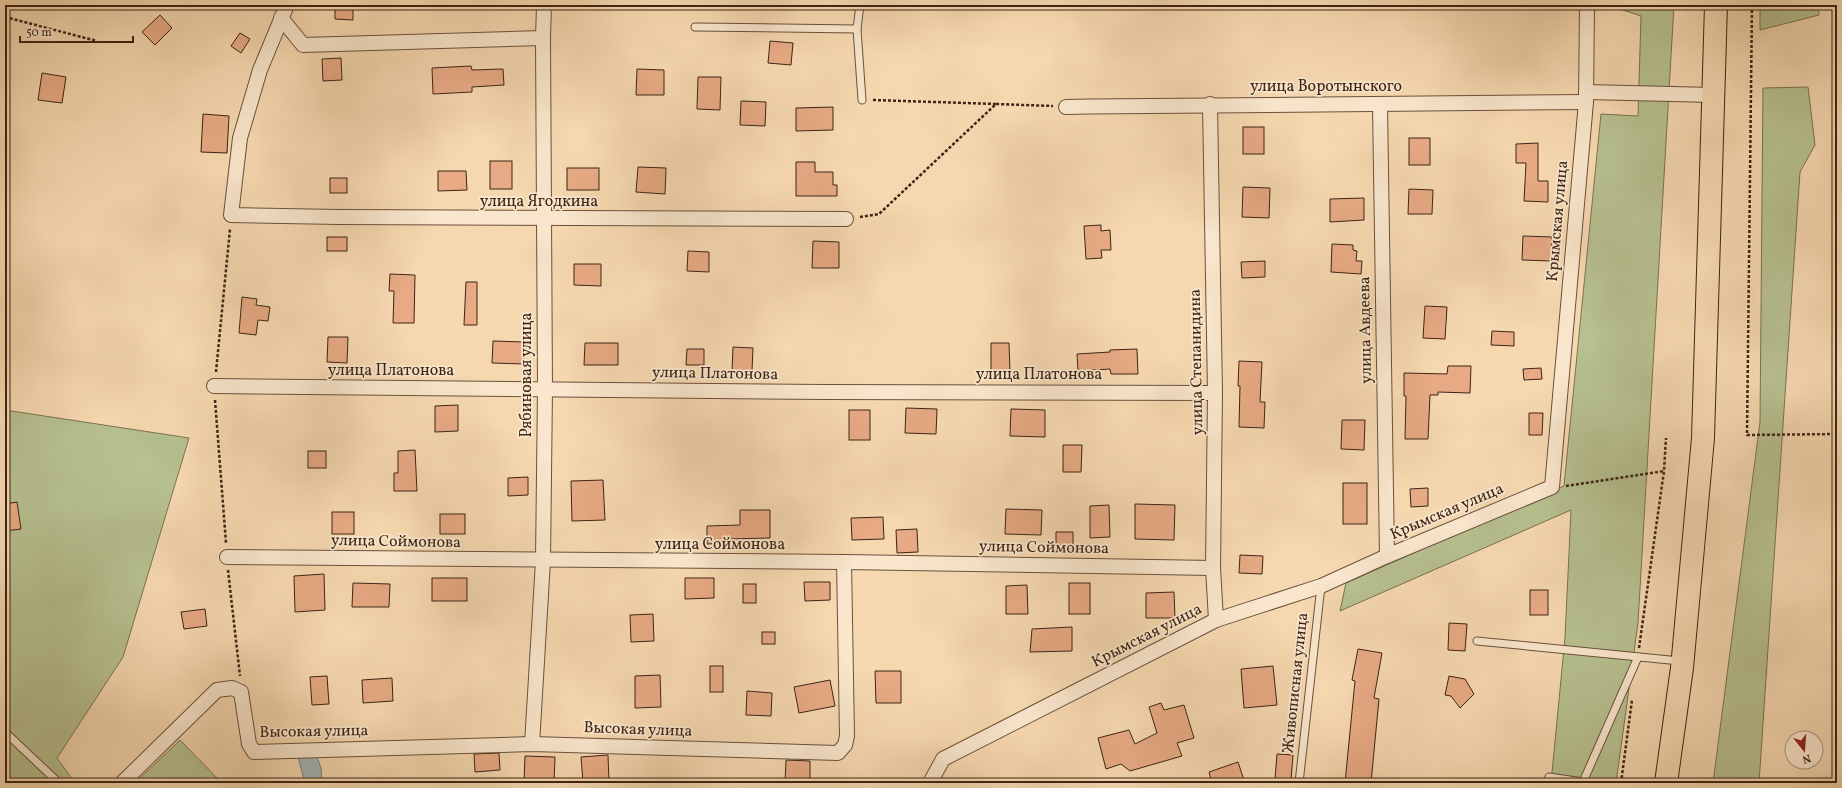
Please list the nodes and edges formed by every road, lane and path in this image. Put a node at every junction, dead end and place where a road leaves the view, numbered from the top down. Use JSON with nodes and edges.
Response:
{"nodes":[{"id":1,"x":544,"y":5,"type":"edge"},
{"id":2,"x":860,"y":5,"type":"edge"},
{"id":3,"x":1587,"y":5,"type":"edge"},
{"id":4,"x":1716,"y":5,"type":"edge"},
{"id":5,"x":1752,"y":5,"type":"edge"},
{"id":6,"x":284,"y":11,"type":"edge"},
{"id":7,"x":5,"y":17,"type":"edge"},
{"id":8,"x":695,"y":27,"type":"dead end"},
{"id":9,"x":857,"y":29,"type":"junction"},
{"id":10,"x":543,"y":38,"type":"junction"},
{"id":11,"x":97,"y":41,"type":"dead end"},
{"id":12,"x":1714,"y":95,"type":"junction"},
{"id":13,"x":1586,"y":97,"type":"junction"},
{"id":14,"x":862,"y":100,"type":"joint"},
{"id":15,"x":996,"y":104,"type":"junction"},
{"id":16,"x":1210,"y":104,"type":"junction"},
{"id":17,"x":1380,"y":105,"type":"junction"},
{"id":18,"x":1066,"y":107,"type":"joint"},
{"id":19,"x":543,"y":219,"type":"junction"},
{"id":20,"x":846,"y":219,"type":"joint"},
{"id":21,"x":214,"y":386,"type":"dead end"},
{"id":22,"x":545,"y":388,"type":"junction"},
{"id":23,"x":1216,"y":393,"type":"junction"},
{"id":24,"x":1837,"y":434,"type":"edge"},
{"id":25,"x":1666,"y":438,"type":"dead end"},
{"id":26,"x":1664,"y":471,"type":"junction"},
{"id":27,"x":1552,"y":487,"type":"junction"},
{"id":28,"x":1387,"y":556,"type":"junction"},
{"id":29,"x":227,"y":557,"type":"joint"},
{"id":30,"x":543,"y":561,"type":"junction"},
{"id":31,"x":844,"y":562,"type":"junction"},
{"id":32,"x":1213,"y":568,"type":"junction"},
{"id":33,"x":1321,"y":586,"type":"junction"},
{"id":34,"x":1216,"y":620,"type":"junction"},
{"id":35,"x":1477,"y":641,"type":"dead end"},
{"id":36,"x":1638,"y":657,"type":"junction"},
{"id":37,"x":1682,"y":662,"type":"junction"},
{"id":38,"x":241,"y":692,"type":"junction"},
{"id":39,"x":1633,"y":696,"type":"dead end"},
{"id":40,"x":5,"y":732,"type":"edge"},
{"id":41,"x":532,"y":744,"type":"junction"},
{"id":42,"x":1549,"y":777,"type":"dead end"},
{"id":43,"x":59,"y":783,"type":"edge"},
{"id":44,"x":122,"y":783,"type":"edge"},
{"id":45,"x":930,"y":783,"type":"edge"},
{"id":46,"x":1299,"y":783,"type":"edge"},
{"id":47,"x":1621,"y":783,"type":"edge"},
{"id":48,"x":1666,"y":783,"type":"edge"}],
"edges":[{"from":1,"to":10,"type":"street","name":"Рябиновая улица"},
{"from":2,"to":9,"type":"lane"},
{"from":3,"to":13,"type":"street","name":"Крымская улица"},
{"from":4,"to":12,"type":"main road"},
{"from":5,"to":24,"type":"path"},
{"from":6,"to":10,"type":"street"},
{"from":6,"to":19,"type":"street","name":"улица Ягодкина"},
{"from":7,"to":11,"type":"path"},
{"from":8,"to":9,"type":"lane"},
{"from":9,"to":14,"type":"lane"},
{"from":10,"to":19,"type":"street","name":"Рябиновая улица"},
{"from":12,"to":13,"type":"street","name":"улица Воротынского"},
{"from":12,"to":37,"type":"main road"},
{"from":13,"to":17,"type":"street","name":"улица Воротынского"},
{"from":13,"to":27,"type":"street","name":"Крымская улица"},
{"from":14,"to":15,"type":"path"},
{"from":15,"to":18,"type":"path"},
{"from":15,"to":20,"type":"path"},
{"from":16,"to":17,"type":"street","name":"улица Воротынского"},
{"from":16,"to":18,"type":"street","name":"улица Воротынского"},
{"from":16,"to":23,"type":"street","name":"улица Степанидина"},
{"from":17,"to":28,"type":"street","name":"улица Авдеева"},
{"from":19,"to":20,"type":"street","name":"улица Ягодкина"},
{"from":19,"to":22,"type":"street","name":"Рябиновая улица"},
{"from":21,"to":22,"type":"street","name":"улица Платонова"},
{"from":22,"to":23,"type":"street","name":"улица Платонова"},
{"from":22,"to":30,"type":"street","name":"Рябиновая улица"},
{"from":23,"to":32,"type":"street","name":"улица Степанидина"},
{"from":25,"to":26,"type":"path"},
{"from":26,"to":27,"type":"path"},
{"from":26,"to":36,"type":"path"},
{"from":27,"to":28,"type":"street","name":"Крымская улица"},
{"from":28,"to":33,"type":"street","name":"Крымская улица"},
{"from":29,"to":30,"type":"street","name":"улица Соймонова"},
{"from":29,"to":38,"type":"path"},
{"from":30,"to":31,"type":"street","name":"улица Соймонова"},
{"from":30,"to":41,"type":"street","name":"Рябиновая улица"},
{"from":31,"to":32,"type":"street","name":"улица Соймонова"},
{"from":31,"to":41,"type":"street","name":"Высокая улица"},
{"from":32,"to":34,"type":"street","name":"улица Степанидина"},
{"from":33,"to":34,"type":"street","name":"Крымская улица"},
{"from":33,"to":46,"type":"lane","name":"Живописная улица"},
{"from":34,"to":45,"type":"street","name":"Крымская улица"},
{"from":35,"to":36,"type":"lane"},
{"from":36,"to":37,"type":"lane"},
{"from":36,"to":42,"type":"lane"},
{"from":37,"to":48,"type":"main road"},
{"from":38,"to":41,"type":"street","name":"Высокая улица"},
{"from":38,"to":44,"type":"street"},
{"from":39,"to":47,"type":"path"},
{"from":40,"to":43,"type":"lane"}]}
